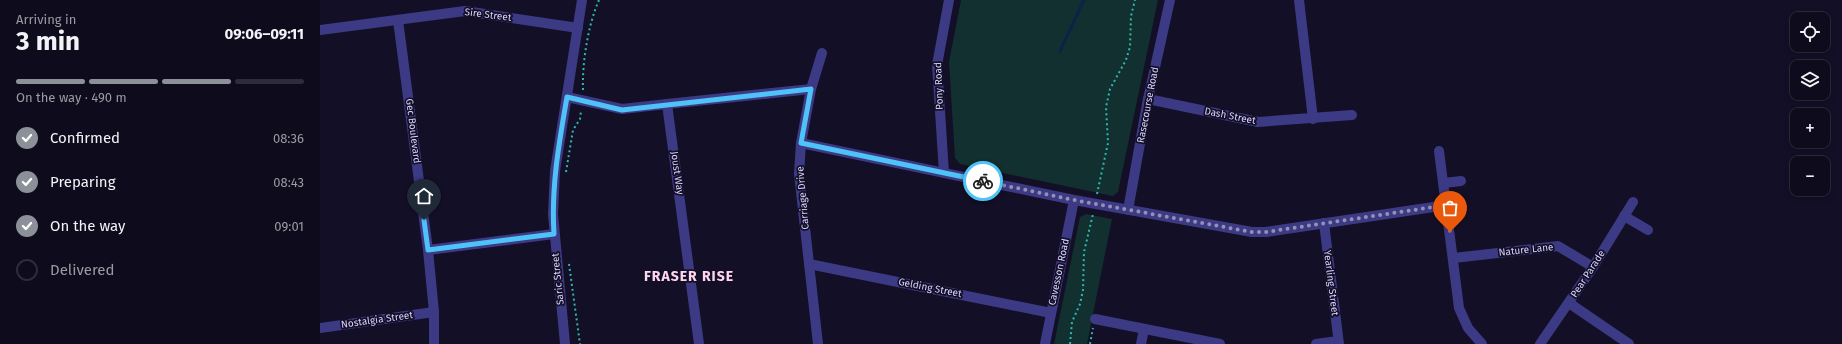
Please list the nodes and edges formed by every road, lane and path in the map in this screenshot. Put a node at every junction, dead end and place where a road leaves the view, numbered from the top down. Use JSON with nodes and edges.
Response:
{"nodes":[{"id":1,"x":582,"y":0,"type":"edge"},
{"id":2,"x":599,"y":0,"type":"edge"},
{"id":3,"x":949,"y":0,"type":"edge"},
{"id":4,"x":1135,"y":0,"type":"edge"},
{"id":5,"x":1170,"y":0,"type":"edge"},
{"id":6,"x":1299,"y":0,"type":"edge"},
{"id":7,"x":398,"y":20,"type":"junction"},
{"id":8,"x":578,"y":28,"type":"junction"},
{"id":9,"x":320,"y":30,"type":"edge"},
{"id":10,"x":822,"y":53,"type":"dead end"},
{"id":11,"x":811,"y":89,"type":"junction"},
{"id":12,"x":567,"y":97,"type":"junction"},
{"id":13,"x":1148,"y":99,"type":"junction"},
{"id":14,"x":583,"y":101,"type":"junction"},
{"id":15,"x":667,"y":104,"type":"junction"},
{"id":16,"x":1352,"y":115,"type":"dead end"},
{"id":17,"x":1313,"y":119,"type":"junction"},
{"id":18,"x":801,"y":143,"type":"junction"},
{"id":19,"x":1439,"y":151,"type":"dead end"},
{"id":20,"x":944,"y":173,"type":"junction"},
{"id":21,"x":566,"y":178,"type":"dead end"},
{"id":22,"x":1462,"y":180,"type":"dead end"},
{"id":23,"x":1444,"y":183,"type":"junction"},
{"id":24,"x":1074,"y":200,"type":"junction"},
{"id":25,"x":1633,"y":202,"type":"dead end"},
{"id":26,"x":1095,"y":204,"type":"junction"},
{"id":27,"x":1447,"y":205,"type":"junction"},
{"id":28,"x":1128,"y":210,"type":"junction"},
{"id":29,"x":1624,"y":216,"type":"junction"},
{"id":30,"x":1324,"y":223,"type":"junction"},
{"id":31,"x":1648,"y":230,"type":"dead end"},
{"id":32,"x":554,"y":234,"type":"junction"},
{"id":33,"x":428,"y":250,"type":"junction"},
{"id":34,"x":1454,"y":258,"type":"junction"},
{"id":35,"x":569,"y":262,"type":"dead end"},
{"id":36,"x":809,"y":264,"type":"junction"},
{"id":37,"x":1593,"y":267,"type":"junction"},
{"id":38,"x":1569,"y":303,"type":"junction"},
{"id":39,"x":434,"y":312,"type":"junction"},
{"id":40,"x":1051,"y":313,"type":"junction"},
{"id":41,"x":1095,"y":319,"type":"joint"},
{"id":42,"x":320,"y":328,"type":"edge"},
{"id":43,"x":1144,"y":329,"type":"junction"},
{"id":44,"x":1338,"y":343,"type":"edge"},
{"id":45,"x":434,"y":344,"type":"edge"},
{"id":46,"x":565,"y":344,"type":"edge"},
{"id":47,"x":580,"y":344,"type":"edge"},
{"id":48,"x":699,"y":344,"type":"edge"},
{"id":49,"x":818,"y":344,"type":"edge"},
{"id":50,"x":1045,"y":344,"type":"edge"},
{"id":51,"x":1070,"y":344,"type":"edge"},
{"id":52,"x":1090,"y":344,"type":"edge"},
{"id":53,"x":1141,"y":344,"type":"edge"},
{"id":54,"x":1220,"y":344,"type":"edge"},
{"id":55,"x":1316,"y":344,"type":"edge"},
{"id":56,"x":1482,"y":344,"type":"edge"},
{"id":57,"x":1540,"y":344,"type":"edge"},
{"id":58,"x":1629,"y":344,"type":"edge"}],
"edges":[{"from":1,"to":8,"type":"street","name":"Saric Street"},
{"from":2,"to":14,"type":"path"},
{"from":3,"to":20,"type":"street","name":"Pony Road"},
{"from":4,"to":26,"type":"path"},
{"from":5,"to":13,"type":"street","name":"Rasecourse Road"},
{"from":6,"to":17,"type":"street"},
{"from":7,"to":8,"type":"street","name":"Sire Street"},
{"from":7,"to":9,"type":"street"},
{"from":7,"to":33,"type":"street","name":"Gec Boulevard"},
{"from":8,"to":12,"type":"street","name":"Saric Street"},
{"from":10,"to":11,"type":"street","name":"Carriage Drive"},
{"from":11,"to":15,"type":"street"},
{"from":11,"to":18,"type":"street","name":"Carriage Drive"},
{"from":12,"to":14,"type":"street"},
{"from":12,"to":32,"type":"street","name":"Saric Street"},
{"from":13,"to":17,"type":"street","name":"Dash Street"},
{"from":13,"to":28,"type":"street","name":"Rasecourse Road"},
{"from":14,"to":15,"type":"street"},
{"from":14,"to":21,"type":"path"},
{"from":15,"to":48,"type":"street","name":"Joust Way"},
{"from":16,"to":17,"type":"street","name":"Dash Street"},
{"from":18,"to":20,"type":"street"},
{"from":18,"to":36,"type":"street","name":"Carriage Drive"},
{"from":19,"to":23,"type":"street"},
{"from":20,"to":24,"type":"street"},
{"from":22,"to":23,"type":"street"},
{"from":23,"to":27,"type":"street"},
{"from":24,"to":26,"type":"street"},
{"from":24,"to":40,"type":"street","name":"Cavesson Road"},
{"from":25,"to":29,"type":"street","name":"Pear Parade"},
{"from":26,"to":28,"type":"street"},
{"from":26,"to":51,"type":"path"},
{"from":27,"to":30,"type":"street"},
{"from":27,"to":34,"type":"street"},
{"from":28,"to":30,"type":"street"},
{"from":29,"to":31,"type":"street"},
{"from":29,"to":37,"type":"street","name":"Pear Parade"},
{"from":30,"to":44,"type":"street","name":"Yearling Street"},
{"from":32,"to":33,"type":"street"},
{"from":32,"to":46,"type":"street","name":"Saric Street"},
{"from":33,"to":39,"type":"street","name":"Gec Boulevard"},
{"from":34,"to":37,"type":"street","name":"Nature Lane"},
{"from":34,"to":56,"type":"street"},
{"from":35,"to":47,"type":"path"},
{"from":36,"to":40,"type":"street","name":"Gelding Street"},
{"from":36,"to":49,"type":"street","name":"Carriage Drive"},
{"from":37,"to":38,"type":"street","name":"Pear Parade"},
{"from":38,"to":57,"type":"street","name":"Pear Parade"},
{"from":38,"to":58,"type":"street"},
{"from":39,"to":42,"type":"street","name":"Nostalgia Street"},
{"from":39,"to":45,"type":"street","name":"Gec Boulevard"},
{"from":40,"to":50,"type":"street","name":"Cavesson Road"},
{"from":41,"to":43,"type":"street"},
{"from":41,"to":52,"type":"path"},
{"from":43,"to":53,"type":"street"},
{"from":43,"to":54,"type":"street"},
{"from":44,"to":55,"type":"street"}]}
